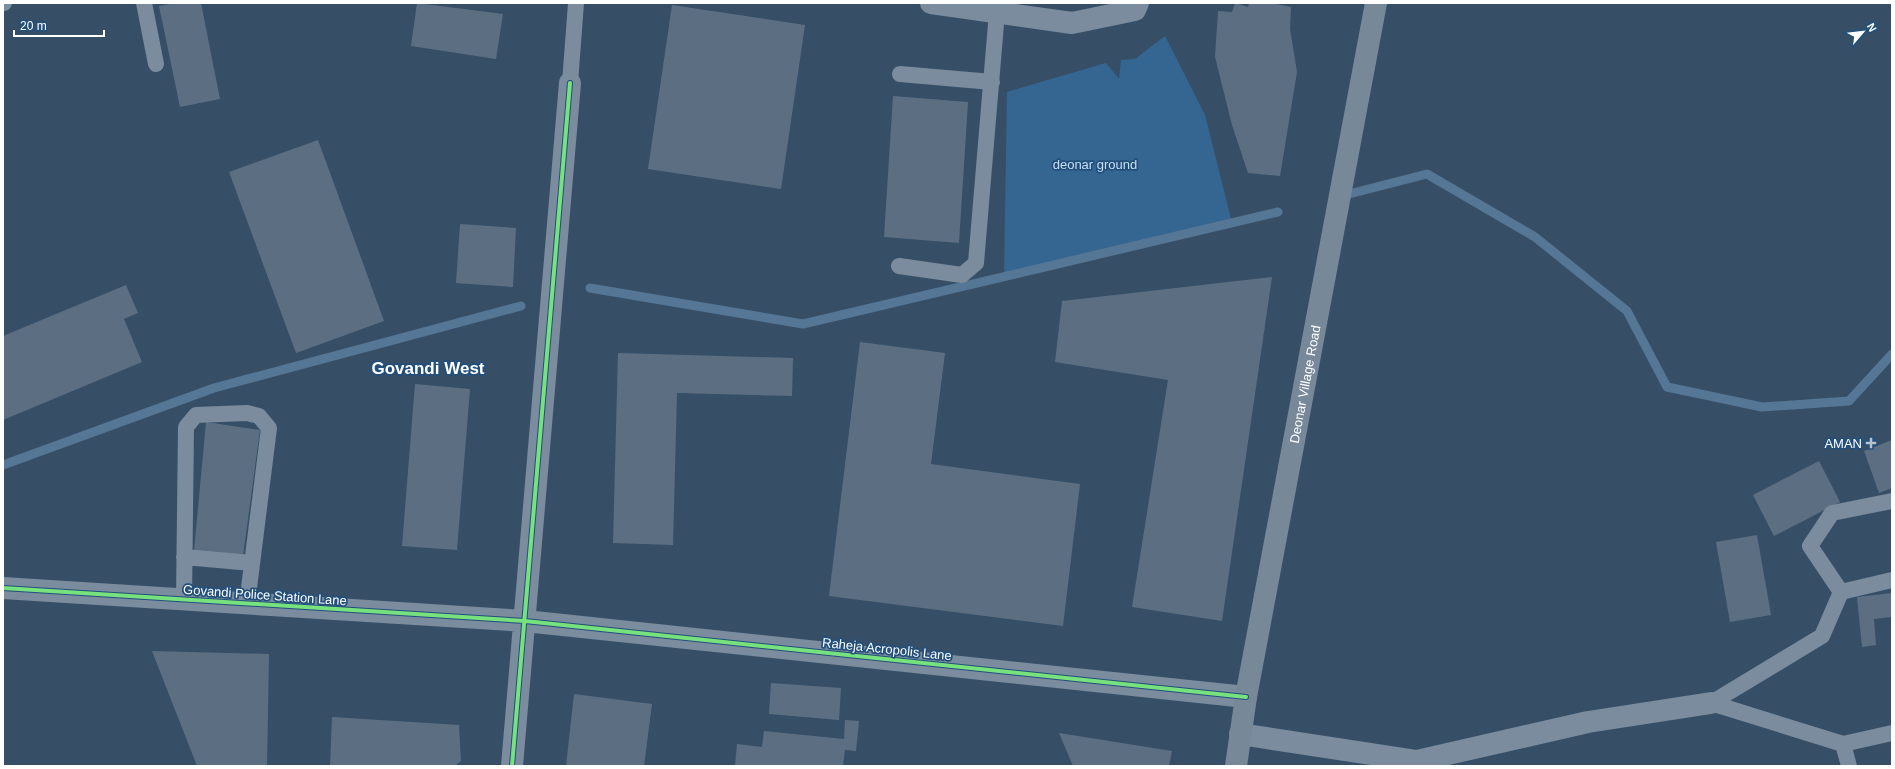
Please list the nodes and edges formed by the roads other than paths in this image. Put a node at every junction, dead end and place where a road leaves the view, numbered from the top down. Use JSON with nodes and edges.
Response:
{"nodes":[{"id":1,"x":144,"y":3,"type":"edge"},
{"id":2,"x":576,"y":3,"type":"edge"},
{"id":3,"x":931,"y":3,"type":"edge"},
{"id":4,"x":1138,"y":3,"type":"edge"},
{"id":5,"x":1376,"y":3,"type":"edge"},
{"id":6,"x":998,"y":12,"type":"junction"},
{"id":7,"x":156,"y":64,"type":"dead end"},
{"id":8,"x":900,"y":74,"type":"dead end"},
{"id":9,"x":992,"y":82,"type":"junction"},
{"id":10,"x":570,"y":83,"type":"joint"},
{"id":11,"x":899,"y":266,"type":"dead end"},
{"id":12,"x":1892,"y":501,"type":"edge"},
{"id":13,"x":184,"y":557,"type":"junction"},
{"id":14,"x":252,"y":563,"type":"junction"},
{"id":15,"x":1892,"y":580,"type":"edge"},
{"id":16,"x":3,"y":588,"type":"edge"},
{"id":17,"x":1841,"y":592,"type":"junction"},
{"id":18,"x":184,"y":600,"type":"junction"},
{"id":19,"x":247,"y":604,"type":"junction"},
{"id":20,"x":525,"y":621,"type":"junction"},
{"id":21,"x":1246,"y":697,"type":"junction"},
{"id":22,"x":1711,"y":703,"type":"junction"},
{"id":23,"x":1892,"y":733,"type":"edge"},
{"id":24,"x":1240,"y":734,"type":"junction"},
{"id":25,"x":1843,"y":744,"type":"junction"},
{"id":26,"x":512,"y":766,"type":"edge"},
{"id":27,"x":1236,"y":766,"type":"edge"},
{"id":28,"x":1849,"y":766,"type":"edge"}],
"edges":[{"from":1,"to":7,"type":"lane"},
{"from":2,"to":10,"type":"lane"},
{"from":3,"to":6,"type":"street"},
{"from":4,"to":6,"type":"street"},
{"from":5,"to":21,"type":"main road","name":"Deonar Village Road"},
{"from":6,"to":9,"type":"lane"},
{"from":8,"to":9,"type":"lane"},
{"from":9,"to":11,"type":"lane"},
{"from":10,"to":20,"type":"street"},
{"from":12,"to":17,"type":"lane"},
{"from":13,"to":14,"type":"lane"},
{"from":13,"to":14,"type":"lane"},
{"from":13,"to":18,"type":"lane"},
{"from":14,"to":19,"type":"lane"},
{"from":15,"to":17,"type":"lane"},
{"from":16,"to":18,"type":"street","name":"Govandi Police Station Lane"},
{"from":17,"to":22,"type":"lane"},
{"from":18,"to":19,"type":"street","name":"Govandi Police Station Lane"},
{"from":19,"to":20,"type":"street","name":"Govandi Police Station Lane"},
{"from":20,"to":21,"type":"street","name":"Raheja Acropolis Lane"},
{"from":20,"to":26,"type":"street"},
{"from":21,"to":24,"type":"main road","name":"Deonar Village Road"},
{"from":22,"to":24,"type":"street"},
{"from":22,"to":25,"type":"lane"},
{"from":23,"to":25,"type":"lane"},
{"from":24,"to":27,"type":"main road","name":"Deonar Village Road"},
{"from":25,"to":28,"type":"lane"}]}
